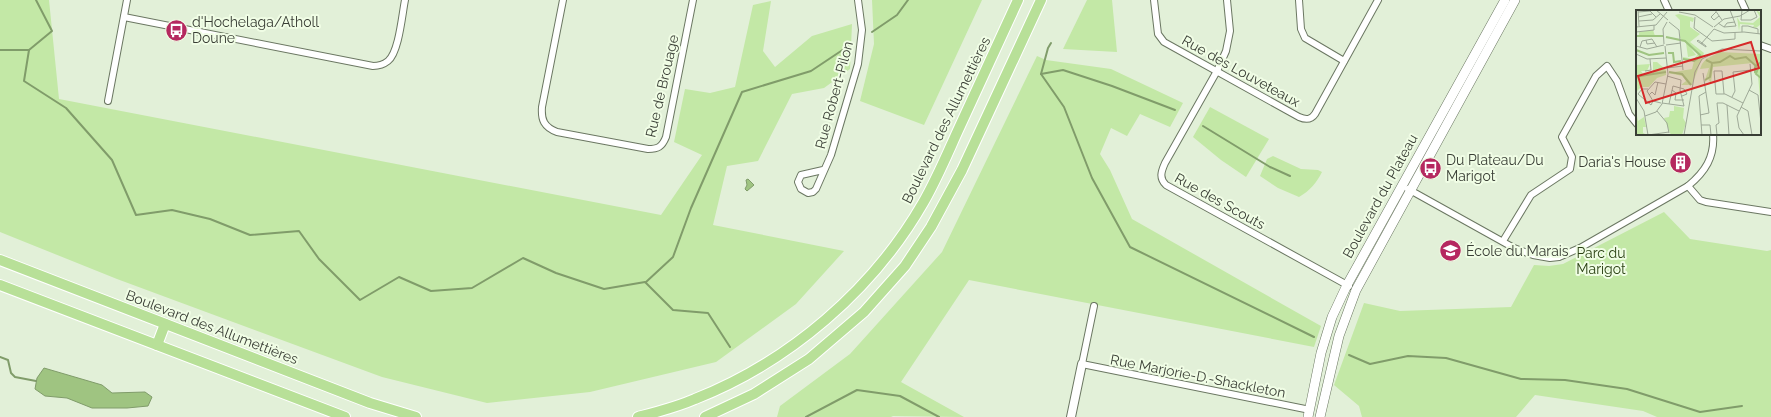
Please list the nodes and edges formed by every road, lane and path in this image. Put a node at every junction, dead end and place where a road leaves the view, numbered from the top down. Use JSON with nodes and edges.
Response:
{"nodes":[{"id":1,"x":127,"y":0,"type":"edge"},
{"id":2,"x":405,"y":0,"type":"edge"},
{"id":3,"x":563,"y":0,"type":"edge"},
{"id":4,"x":694,"y":0,"type":"edge"},
{"id":5,"x":858,"y":0,"type":"edge"},
{"id":6,"x":1018,"y":0,"type":"edge"},
{"id":7,"x":1041,"y":0,"type":"edge"},
{"id":8,"x":1154,"y":0,"type":"edge"},
{"id":9,"x":1227,"y":0,"type":"edge"},
{"id":10,"x":1299,"y":0,"type":"edge"},
{"id":11,"x":1378,"y":0,"type":"edge"},
{"id":12,"x":1505,"y":0,"type":"edge"},
{"id":13,"x":1515,"y":0,"type":"edge"},
{"id":14,"x":1664,"y":0,"type":"edge"},
{"id":15,"x":1742,"y":0,"type":"edge"},
{"id":16,"x":1669,"y":10,"type":"edge"},
{"id":17,"x":1746,"y":10,"type":"edge"},
{"id":18,"x":124,"y":17,"type":"junction"},
{"id":19,"x":1761,"y":45,"type":"edge"},
{"id":20,"x":1771,"y":49,"type":"edge"},
{"id":21,"x":1344,"y":61,"type":"junction"},
{"id":22,"x":1217,"y":71,"type":"junction"},
{"id":23,"x":108,"y":101,"type":"dead end"},
{"id":24,"x":1636,"y":123,"type":"edge"},
{"id":25,"x":1713,"y":135,"type":"edge"},
{"id":26,"x":823,"y":170,"type":"junction"},
{"id":27,"x":1402,"y":186,"type":"junction"},
{"id":28,"x":1688,"y":186,"type":"junction"},
{"id":29,"x":1411,"y":190,"type":"junction"},
{"id":30,"x":1771,"y":212,"type":"edge"},
{"id":31,"x":1503,"y":242,"type":"junction"},
{"id":32,"x":0,"y":260,"type":"edge"},
{"id":33,"x":0,"y":285,"type":"edge"},
{"id":34,"x":1347,"y":285,"type":"junction"},
{"id":35,"x":1356,"y":290,"type":"junction"},
{"id":36,"x":1094,"y":306,"type":"dead end"},
{"id":37,"x":165,"y":324,"type":"junction"},
{"id":38,"x":157,"y":345,"type":"junction"},
{"id":39,"x":1082,"y":364,"type":"junction"},
{"id":40,"x":1309,"y":413,"type":"edge"},
{"id":41,"x":345,"y":417,"type":"edge"},
{"id":42,"x":416,"y":417,"type":"edge"},
{"id":43,"x":638,"y":417,"type":"edge"},
{"id":44,"x":705,"y":417,"type":"edge"},
{"id":45,"x":1071,"y":417,"type":"edge"},
{"id":46,"x":1320,"y":417,"type":"edge"}],
"edges":[{"from":1,"to":18,"type":"street"},
{"from":2,"to":18,"type":"street"},
{"from":3,"to":4,"type":"street","name":"Rue de Brouage"},
{"from":5,"to":26,"type":"street","name":"Rue Robert-Pilon"},
{"from":6,"to":43,"type":"highway","name":"Boulevard des Allumettières"},
{"from":7,"to":44,"type":"highway"},
{"from":8,"to":22,"type":"street","name":"Rue des Louveteaux"},
{"from":9,"to":22,"type":"street","name":"Rue des Scouts"},
{"from":10,"to":21,"type":"street"},
{"from":11,"to":21,"type":"street","name":"Rue des Louveteaux"},
{"from":12,"to":27,"type":"main road","name":"Boulevard du Plateau"},
{"from":13,"to":29,"type":"main road","name":"Boulevard du Plateau"},
{"from":14,"to":16,"type":"street"},
{"from":15,"to":17,"type":"street"},
{"from":18,"to":23,"type":"street"},
{"from":19,"to":20,"type":"street"},
{"from":21,"to":22,"type":"street","name":"Rue des Louveteaux"},
{"from":22,"to":34,"type":"street","name":"Rue des Scouts"},
{"from":24,"to":31,"type":"street"},
{"from":25,"to":28,"type":"street"},
{"from":26,"to":26,"type":"street","name":"Rue Robert-Pilon"},
{"from":27,"to":29,"type":"street"},
{"from":27,"to":34,"type":"main road","name":"Boulevard du Plateau"},
{"from":28,"to":30,"type":"street"},
{"from":28,"to":31,"type":"street"},
{"from":29,"to":31,"type":"street"},
{"from":29,"to":35,"type":"main road","name":"Boulevard du Plateau"},
{"from":32,"to":37,"type":"highway","name":"Boulevard des Allumettières"},
{"from":33,"to":38,"type":"highway"},
{"from":34,"to":35,"type":"street","name":"Rue des Scouts"},
{"from":34,"to":40,"type":"main road","name":"Boulevard du Plateau"},
{"from":35,"to":46,"type":"main road","name":"Boulevard du Plateau"},
{"from":36,"to":39,"type":"street"},
{"from":37,"to":38,"type":"highway"},
{"from":37,"to":42,"type":"highway","name":"Boulevard des Allumettières"},
{"from":38,"to":41,"type":"highway"},
{"from":39,"to":40,"type":"street","name":"Rue Marjorie-D.-Shackleton"},
{"from":39,"to":45,"type":"street"}]}
